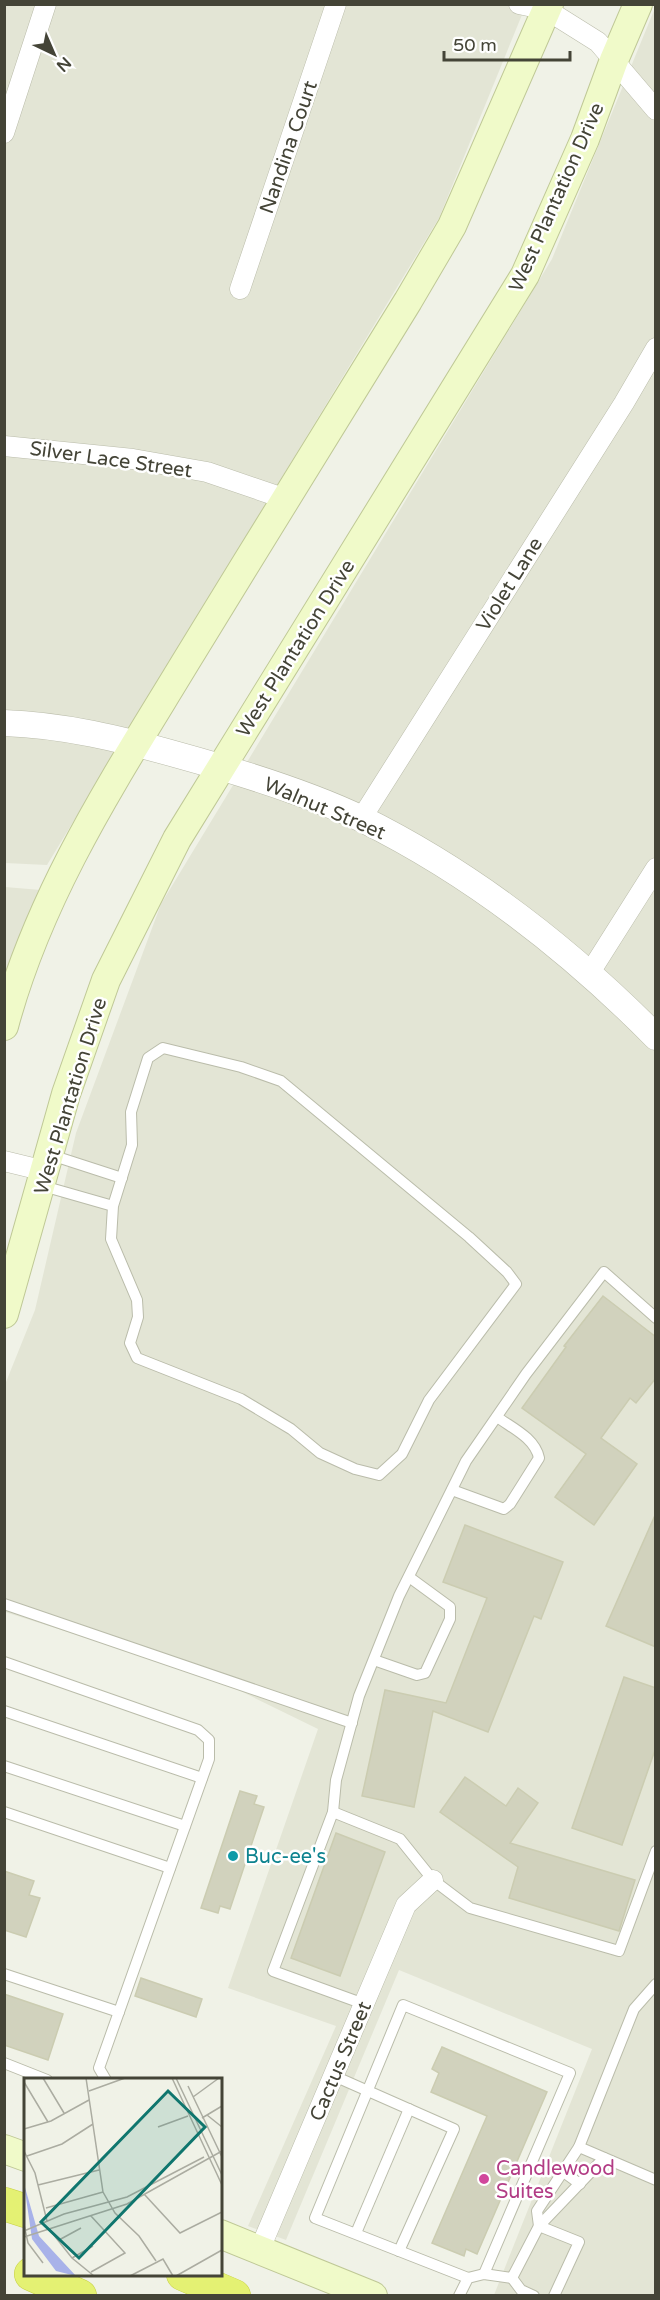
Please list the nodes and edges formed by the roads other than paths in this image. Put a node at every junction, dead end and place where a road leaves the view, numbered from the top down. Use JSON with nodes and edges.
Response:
{"nodes":[{"id":1,"x":46,"y":4,"type":"edge"},
{"id":2,"x":336,"y":4,"type":"edge"},
{"id":3,"x":519,"y":4,"type":"edge"},
{"id":4,"x":638,"y":4,"type":"edge"},
{"id":5,"x":548,"y":7,"type":"edge"},
{"id":6,"x":614,"y":60,"type":"junction"},
{"id":7,"x":656,"y":110,"type":"edge"},
{"id":8,"x":4,"y":133,"type":"edge"},
{"id":9,"x":240,"y":289,"type":"dead end"},
{"id":10,"x":656,"y":348,"type":"edge"},
{"id":11,"x":4,"y":446,"type":"edge"},
{"id":12,"x":286,"y":499,"type":"junction"},
{"id":13,"x":4,"y":723,"type":"edge"},
{"id":14,"x":136,"y":743,"type":"junction"},
{"id":15,"x":221,"y":767,"type":"junction"},
{"id":16,"x":361,"y":819,"type":"junction"},
{"id":17,"x":656,"y":868,"type":"edge"},
{"id":18,"x":589,"y":974,"type":"junction"},
{"id":19,"x":4,"y":1026,"type":"edge"},
{"id":20,"x":656,"y":1037,"type":"edge"},
{"id":21,"x":4,"y":1161,"type":"edge"},
{"id":22,"x":46,"y":1171,"type":"junction"},
{"id":23,"x":122,"y":1178,"type":"junction"},
{"id":24,"x":113,"y":1206,"type":"junction"},
{"id":25,"x":4,"y":1314,"type":"edge"},
{"id":26,"x":656,"y":1318,"type":"edge"},
{"id":27,"x":497,"y":1417,"type":"junction"},
{"id":28,"x":452,"y":1490,"type":"junction"},
{"id":29,"x":409,"y":1577,"type":"junction"},
{"id":30,"x":4,"y":1604,"type":"edge"},
{"id":31,"x":374,"y":1660,"type":"junction"},
{"id":32,"x":4,"y":1662,"type":"edge"},
{"id":33,"x":4,"y":1711,"type":"edge"},
{"id":34,"x":352,"y":1723,"type":"junction"},
{"id":35,"x":4,"y":1766,"type":"edge"},
{"id":36,"x":202,"y":1778,"type":"junction"},
{"id":37,"x":4,"y":1812,"type":"edge"},
{"id":38,"x":333,"y":1812,"type":"junction"},
{"id":39,"x":185,"y":1826,"type":"junction"},
{"id":40,"x":656,"y":1851,"type":"edge"},
{"id":41,"x":170,"y":1868,"type":"junction"},
{"id":42,"x":433,"y":1880,"type":"junction"},
{"id":43,"x":4,"y":1974,"type":"edge"},
{"id":44,"x":656,"y":1984,"type":"edge"},
{"id":45,"x":364,"y":2004,"type":"junction"},
{"id":46,"x":119,"y":2012,"type":"junction"},
{"id":47,"x":4,"y":2063,"type":"edge"},
{"id":48,"x":334,"y":2076,"type":"junction"},
{"id":49,"x":44,"y":2078,"type":"edge"},
{"id":50,"x":105,"y":2078,"type":"edge"},
{"id":51,"x":368,"y":2091,"type":"junction"},
{"id":52,"x":409,"y":2109,"type":"junction"},
{"id":53,"x":579,"y":2147,"type":"junction"},
{"id":54,"x":4,"y":2149,"type":"edge"},
{"id":55,"x":24,"y":2156,"type":"edge"},
{"id":56,"x":604,"y":2158,"type":"junction"},
{"id":57,"x":562,"y":2171,"type":"junction"},
{"id":58,"x":656,"y":2180,"type":"edge"},
{"id":59,"x":580,"y":2184,"type":"junction"},
{"id":60,"x":4,"y":2204,"type":"edge"},
{"id":61,"x":24,"y":2210,"type":"edge"},
{"id":62,"x":539,"y":2226,"type":"junction"},
{"id":63,"x":356,"y":2233,"type":"junction"},
{"id":64,"x":222,"y":2235,"type":"edge"},
{"id":65,"x":259,"y":2250,"type":"junction"},
{"id":66,"x":399,"y":2251,"type":"junction"},
{"id":67,"x":484,"y":2274,"type":"junction"},
{"id":68,"x":34,"y":2276,"type":"edge"},
{"id":69,"x":188,"y":2276,"type":"edge"},
{"id":70,"x":468,"y":2278,"type":"junction"},
{"id":71,"x":512,"y":2278,"type":"junction"},
{"id":72,"x":80,"y":2295,"type":"edge"},
{"id":73,"x":234,"y":2295,"type":"edge"},
{"id":74,"x":373,"y":2295,"type":"edge"},
{"id":75,"x":459,"y":2295,"type":"edge"},
{"id":76,"x":534,"y":2295,"type":"edge"},
{"id":77,"x":554,"y":2295,"type":"edge"}],
"edges":[{"from":1,"to":8,"type":"street"},
{"from":2,"to":9,"type":"street","name":"Nandina Court"},
{"from":3,"to":5,"type":"street"},
{"from":4,"to":6,"type":"main road","name":"West Plantation Drive"},
{"from":5,"to":6,"type":"street"},
{"from":5,"to":12,"type":"main road"},
{"from":6,"to":7,"type":"street"},
{"from":6,"to":15,"type":"main road","name":"West Plantation Drive"},
{"from":10,"to":16,"type":"street","name":"Violet Lane"},
{"from":11,"to":12,"type":"street","name":"Silver Lace Street"},
{"from":12,"to":14,"type":"main road"},
{"from":13,"to":14,"type":"street","name":"Walnut Street"},
{"from":14,"to":15,"type":"street","name":"Walnut Street"},
{"from":14,"to":19,"type":"main road"},
{"from":15,"to":16,"type":"street","name":"Walnut Street"},
{"from":15,"to":22,"type":"main road","name":"West Plantation Drive"},
{"from":16,"to":18,"type":"street","name":"Walnut Street"},
{"from":17,"to":18,"type":"street"},
{"from":18,"to":20,"type":"street","name":"Walnut Street"},
{"from":21,"to":22,"type":"street"},
{"from":22,"to":23,"type":"lane"},
{"from":22,"to":24,"type":"lane"},
{"from":22,"to":25,"type":"main road","name":"West Plantation Drive"},
{"from":23,"to":24,"type":"lane"},
{"from":23,"to":24,"type":"lane"},
{"from":26,"to":27,"type":"lane"},
{"from":27,"to":28,"type":"lane"},
{"from":27,"to":28,"type":"lane"},
{"from":28,"to":29,"type":"lane"},
{"from":29,"to":31,"type":"lane"},
{"from":29,"to":31,"type":"lane"},
{"from":30,"to":34,"type":"lane"},
{"from":31,"to":34,"type":"lane"},
{"from":32,"to":36,"type":"lane"},
{"from":33,"to":36,"type":"lane"},
{"from":34,"to":38,"type":"lane"},
{"from":35,"to":39,"type":"lane"},
{"from":36,"to":39,"type":"lane"},
{"from":37,"to":41,"type":"lane"},
{"from":38,"to":42,"type":"lane"},
{"from":38,"to":45,"type":"lane"},
{"from":39,"to":41,"type":"lane"},
{"from":40,"to":42,"type":"lane"},
{"from":41,"to":46,"type":"lane"},
{"from":42,"to":45,"type":"street","name":"Cactus Street"},
{"from":43,"to":46,"type":"lane"},
{"from":44,"to":53,"type":"lane"},
{"from":45,"to":48,"type":"street","name":"Cactus Street"},
{"from":46,"to":50,"type":"lane"},
{"from":47,"to":49,"type":"lane"},
{"from":48,"to":51,"type":"lane"},
{"from":48,"to":65,"type":"street","name":"Cactus Street"},
{"from":51,"to":52,"type":"lane"},
{"from":51,"to":63,"type":"lane"},
{"from":51,"to":67,"type":"lane"},
{"from":52,"to":63,"type":"lane"},
{"from":52,"to":66,"type":"lane"},
{"from":53,"to":56,"type":"lane"},
{"from":53,"to":57,"type":"lane"},
{"from":54,"to":55,"type":"main road"},
{"from":56,"to":58,"type":"lane"},
{"from":56,"to":59,"type":"lane"},
{"from":57,"to":59,"type":"lane"},
{"from":57,"to":62,"type":"lane"},
{"from":59,"to":62,"type":"lane"},
{"from":60,"to":61,"type":"highway"},
{"from":62,"to":71,"type":"lane"},
{"from":62,"to":77,"type":"lane"},
{"from":63,"to":66,"type":"lane"},
{"from":64,"to":65,"type":"main road"},
{"from":65,"to":74,"type":"main road"},
{"from":66,"to":70,"type":"lane"},
{"from":67,"to":70,"type":"lane"},
{"from":67,"to":71,"type":"lane"},
{"from":68,"to":72,"type":"highway"},
{"from":69,"to":73,"type":"highway"},
{"from":70,"to":75,"type":"lane"},
{"from":71,"to":76,"type":"lane"}]}
